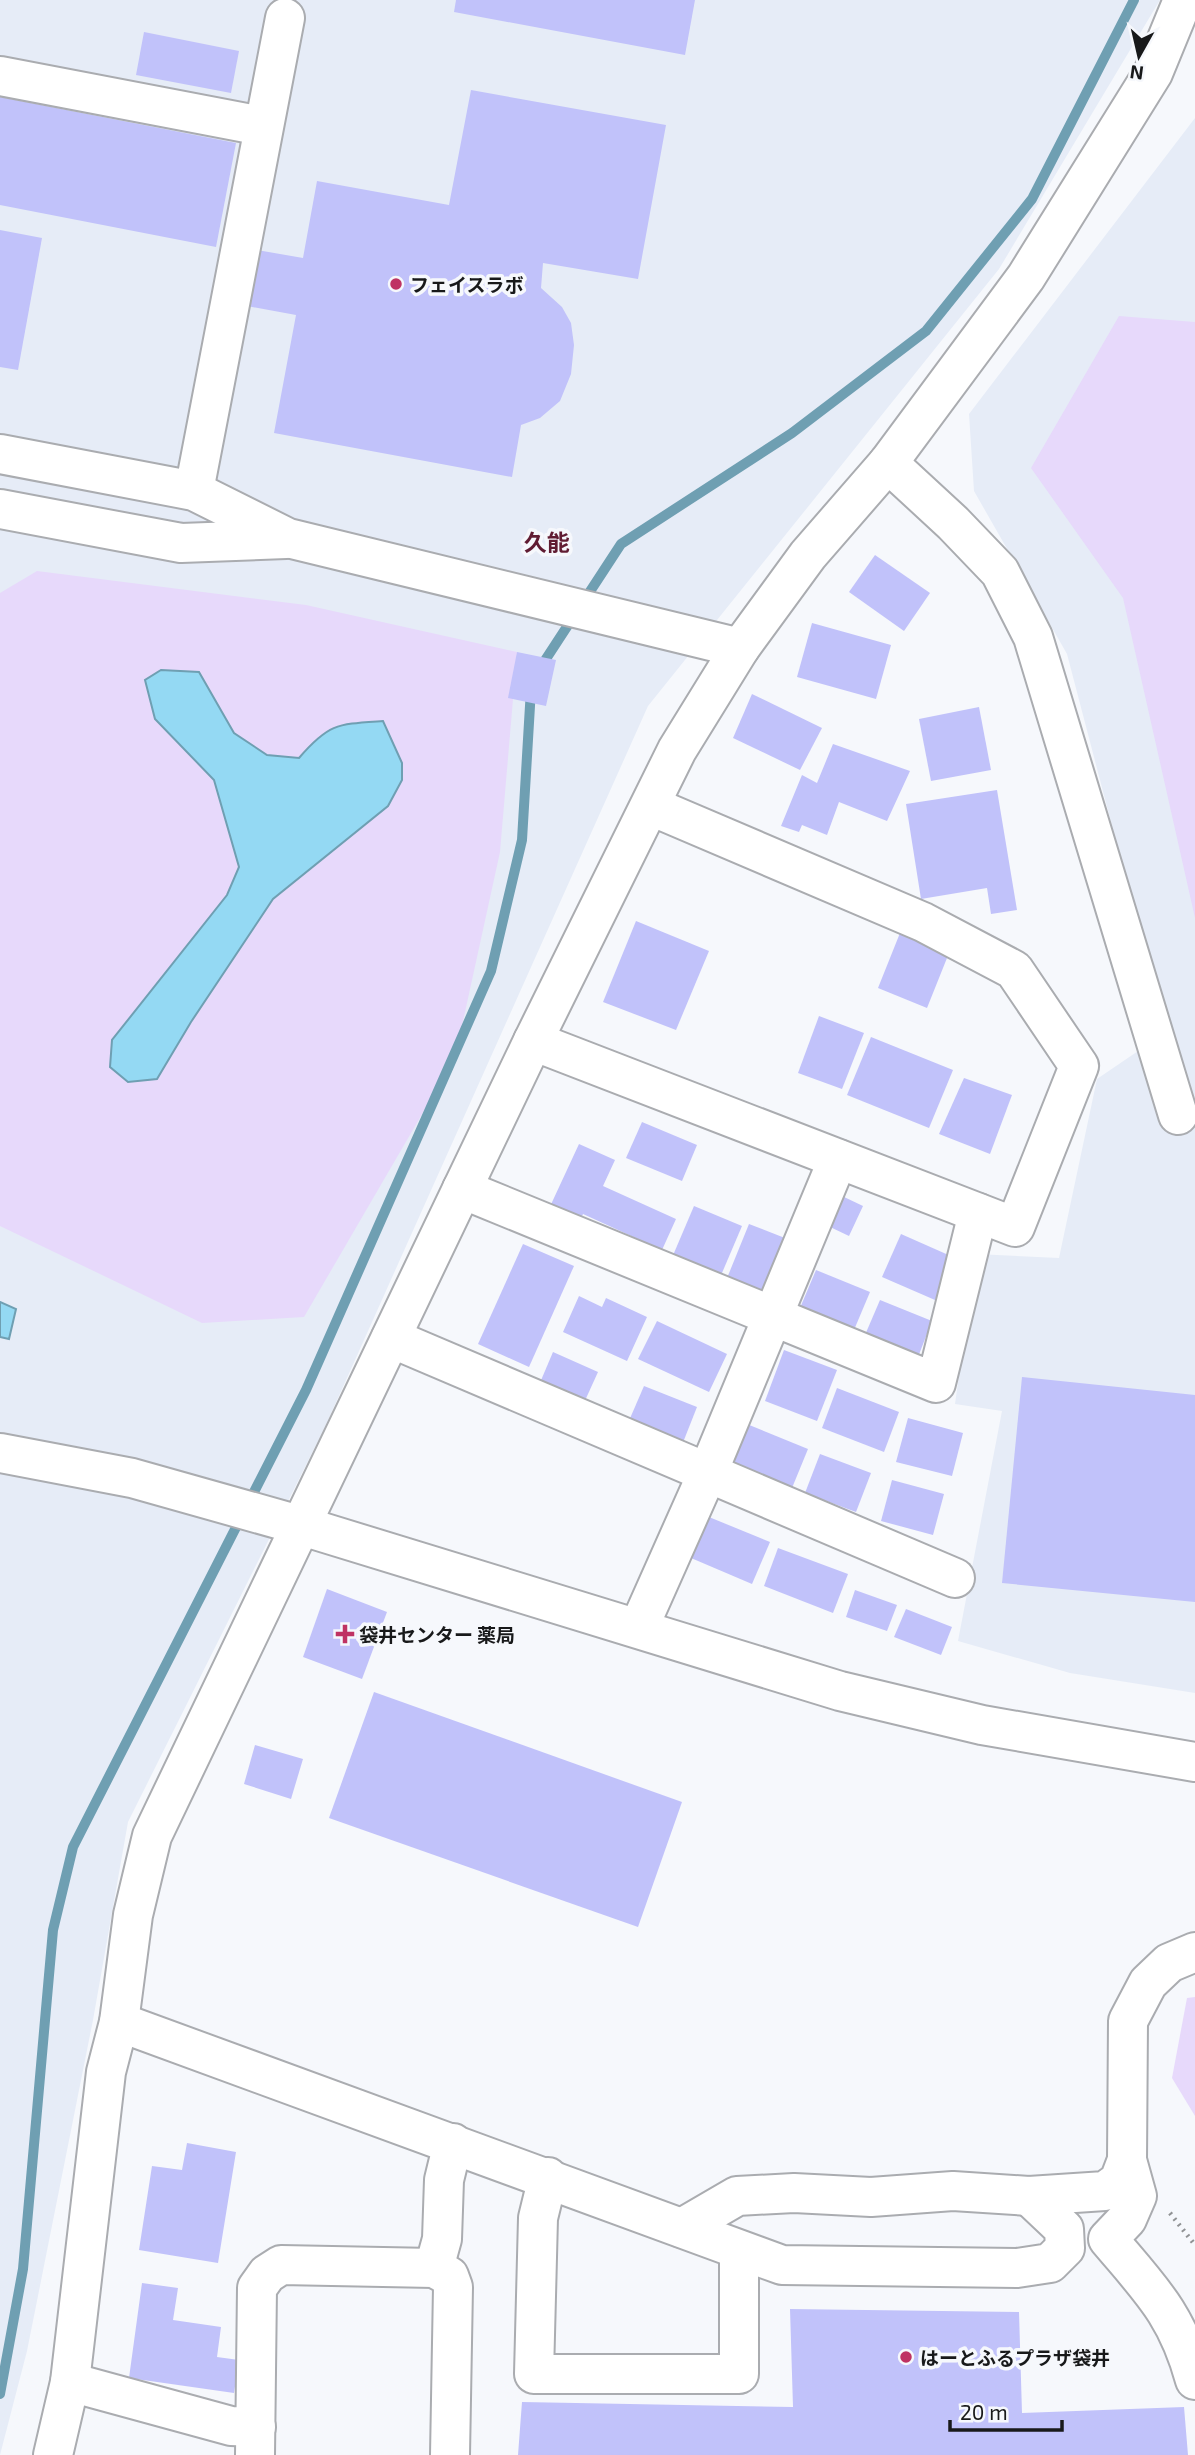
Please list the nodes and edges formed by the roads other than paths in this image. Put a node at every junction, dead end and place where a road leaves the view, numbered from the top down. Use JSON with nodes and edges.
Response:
{"nodes":[{"id":1,"x":1183,"y":0,"type":"edge"},
{"id":2,"x":285,"y":18,"type":"dead end"},
{"id":3,"x":0,"y":76,"type":"edge"},
{"id":4,"x":262,"y":126,"type":"junction"},
{"id":5,"x":0,"y":454,"type":"edge"},
{"id":6,"x":888,"y":463,"type":"junction"},
{"id":7,"x":194,"y":491,"type":"junction"},
{"id":8,"x":0,"y":509,"type":"edge"},
{"id":9,"x":288,"y":538,"type":"junction"},
{"id":10,"x":740,"y":648,"type":"junction"},
{"id":11,"x":651,"y":806,"type":"junction"},
{"id":12,"x":533,"y":1041,"type":"junction"},
{"id":13,"x":1178,"y":1115,"type":"dead end"},
{"id":14,"x":838,"y":1159,"type":"junction"},
{"id":15,"x":462,"y":1189,"type":"junction"},
{"id":16,"x":978,"y":1213,"type":"junction"},
{"id":17,"x":773,"y":1316,"type":"junction"},
{"id":18,"x":391,"y":1338,"type":"junction"},
{"id":19,"x":0,"y":1453,"type":"edge"},
{"id":20,"x":708,"y":1472,"type":"junction"},
{"id":21,"x":299,"y":1525,"type":"junction"},
{"id":22,"x":955,"y":1578,"type":"dead end"},
{"id":23,"x":639,"y":1627,"type":"junction"},
{"id":24,"x":1195,"y":1762,"type":"edge"},
{"id":25,"x":1195,"y":1952,"type":"edge"},
{"id":26,"x":119,"y":2022,"type":"junction"},
{"id":27,"x":453,"y":2143,"type":"junction"},
{"id":28,"x":1128,"y":2160,"type":"junction"},
{"id":29,"x":548,"y":2177,"type":"junction"},
{"id":30,"x":1029,"y":2196,"type":"junction"},
{"id":31,"x":682,"y":2228,"type":"junction"},
{"id":32,"x":1108,"y":2239,"type":"junction"},
{"id":33,"x":1065,"y":2248,"type":"junction"},
{"id":34,"x":739,"y":2250,"type":"junction"},
{"id":35,"x":434,"y":2268,"type":"junction"},
{"id":36,"x":1195,"y":2380,"type":"edge"},
{"id":37,"x":70,"y":2382,"type":"junction"},
{"id":38,"x":256,"y":2441,"type":"edge"},
{"id":39,"x":53,"y":2455,"type":"edge"},
{"id":40,"x":450,"y":2455,"type":"edge"}],
"edges":[{"from":1,"to":6,"type":"street"},
{"from":2,"to":4,"type":"street"},
{"from":3,"to":4,"type":"street"},
{"from":4,"to":7,"type":"street"},
{"from":5,"to":7,"type":"street"},
{"from":6,"to":10,"type":"street"},
{"from":6,"to":13,"type":"street"},
{"from":7,"to":9,"type":"street"},
{"from":8,"to":9,"type":"street"},
{"from":9,"to":10,"type":"street"},
{"from":10,"to":11,"type":"street"},
{"from":11,"to":12,"type":"street"},
{"from":11,"to":16,"type":"street"},
{"from":12,"to":14,"type":"street"},
{"from":12,"to":15,"type":"street"},
{"from":14,"to":16,"type":"street"},
{"from":14,"to":17,"type":"street"},
{"from":15,"to":17,"type":"street"},
{"from":15,"to":18,"type":"street"},
{"from":16,"to":17,"type":"street"},
{"from":17,"to":20,"type":"street"},
{"from":18,"to":20,"type":"street"},
{"from":18,"to":21,"type":"street"},
{"from":19,"to":21,"type":"street"},
{"from":20,"to":22,"type":"street"},
{"from":20,"to":23,"type":"street"},
{"from":21,"to":23,"type":"street"},
{"from":21,"to":26,"type":"street"},
{"from":23,"to":24,"type":"street"},
{"from":25,"to":28,"type":"street"},
{"from":26,"to":27,"type":"street"},
{"from":26,"to":37,"type":"street"},
{"from":27,"to":29,"type":"street"},
{"from":27,"to":35,"type":"street"},
{"from":28,"to":30,"type":"street"},
{"from":28,"to":32,"type":"street"},
{"from":29,"to":31,"type":"street"},
{"from":29,"to":34,"type":"street"},
{"from":30,"to":31,"type":"street"},
{"from":30,"to":33,"type":"street"},
{"from":31,"to":34,"type":"street"},
{"from":32,"to":33,"type":"street"},
{"from":32,"to":36,"type":"street"},
{"from":33,"to":34,"type":"street"},
{"from":35,"to":38,"type":"street"},
{"from":35,"to":40,"type":"street"},
{"from":37,"to":38,"type":"street"},
{"from":37,"to":39,"type":"street"}]}
